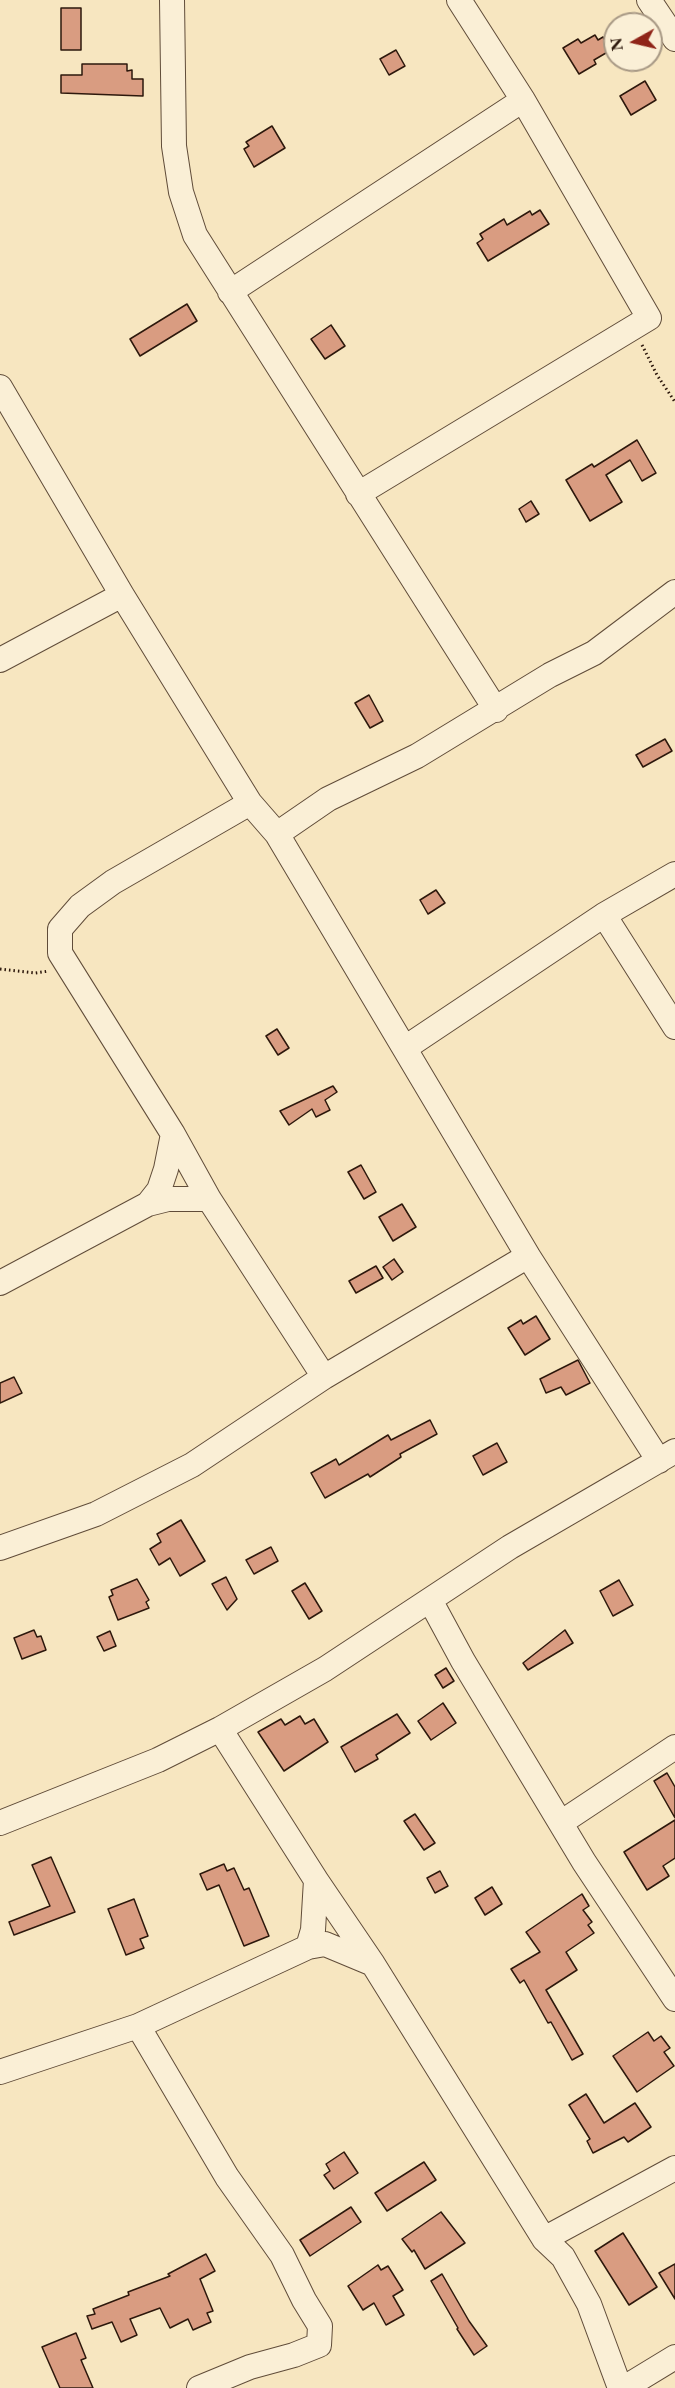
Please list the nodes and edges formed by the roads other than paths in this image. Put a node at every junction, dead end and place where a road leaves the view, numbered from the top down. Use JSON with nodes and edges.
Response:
{"nodes":[{"id":1,"x":172,"y":0,"type":"edge"},
{"id":2,"x":459,"y":0,"type":"edge"},
{"id":3,"x":649,"y":0,"type":"edge"},
{"id":4,"x":675,"y":39,"type":"edge"},
{"id":5,"x":523,"y":100,"type":"junction"},
{"id":6,"x":230,"y":292,"type":"junction"},
{"id":7,"x":0,"y":387,"type":"edge"},
{"id":8,"x":358,"y":494,"type":"junction"},
{"id":9,"x":675,"y":592,"type":"edge"},
{"id":10,"x":122,"y":595,"type":"junction"},
{"id":11,"x":0,"y":660,"type":"edge"},
{"id":12,"x":496,"y":710,"type":"junction"},
{"id":13,"x":250,"y":804,"type":"junction"},
{"id":14,"x":277,"y":834,"type":"junction"},
{"id":15,"x":675,"y":874,"type":"edge"},
{"id":16,"x":604,"y":915,"type":"junction"},
{"id":17,"x":675,"y":1027,"type":"edge"},
{"id":18,"x":405,"y":1048,"type":"junction"},
{"id":19,"x":172,"y":1134,"type":"junction"},
{"id":20,"x":210,"y":1199,"type":"junction"},
{"id":21,"x":148,"y":1204,"type":"junction"},
{"id":22,"x":528,"y":1256,"type":"junction"},
{"id":23,"x":0,"y":1283,"type":"edge"},
{"id":24,"x":324,"y":1377,"type":"junction"},
{"id":25,"x":667,"y":1456,"type":"edge"},
{"id":26,"x":0,"y":1548,"type":"edge"},
{"id":27,"x":430,"y":1599,"type":"junction"},
{"id":28,"x":220,"y":1729,"type":"junction"},
{"id":29,"x":675,"y":1748,"type":"edge"},
{"id":30,"x":562,"y":1822,"type":"junction"},
{"id":31,"x":0,"y":1824,"type":"edge"},
{"id":32,"x":316,"y":1880,"type":"junction"},
{"id":33,"x":308,"y":1947,"type":"junction"},
{"id":34,"x":373,"y":1964,"type":"junction"},
{"id":35,"x":675,"y":1999,"type":"edge"},
{"id":36,"x":138,"y":2026,"type":"junction"},
{"id":37,"x":0,"y":2072,"type":"edge"},
{"id":38,"x":675,"y":2168,"type":"edge"},
{"id":39,"x":544,"y":2239,"type":"junction"},
{"id":40,"x":675,"y":2357,"type":"edge"},
{"id":41,"x":199,"y":2388,"type":"edge"},
{"id":42,"x":622,"y":2388,"type":"edge"}],
"edges":[{"from":1,"to":6,"type":"street"},
{"from":2,"to":5,"type":"street"},
{"from":3,"to":4,"type":"street"},
{"from":5,"to":6,"type":"street"},
{"from":5,"to":8,"type":"street"},
{"from":6,"to":8,"type":"street"},
{"from":7,"to":10,"type":"street"},
{"from":8,"to":12,"type":"street"},
{"from":9,"to":12,"type":"street"},
{"from":10,"to":11,"type":"street"},
{"from":10,"to":13,"type":"street"},
{"from":12,"to":14,"type":"street"},
{"from":13,"to":14,"type":"street"},
{"from":13,"to":19,"type":"street"},
{"from":14,"to":18,"type":"street"},
{"from":15,"to":16,"type":"street"},
{"from":16,"to":17,"type":"street"},
{"from":16,"to":18,"type":"street"},
{"from":18,"to":22,"type":"street"},
{"from":19,"to":20,"type":"street"},
{"from":19,"to":21,"type":"street"},
{"from":20,"to":21,"type":"street"},
{"from":20,"to":24,"type":"street"},
{"from":21,"to":23,"type":"street"},
{"from":22,"to":24,"type":"street"},
{"from":22,"to":25,"type":"street"},
{"from":24,"to":26,"type":"street"},
{"from":25,"to":27,"type":"street"},
{"from":27,"to":28,"type":"street"},
{"from":27,"to":30,"type":"street"},
{"from":28,"to":31,"type":"street"},
{"from":28,"to":32,"type":"street"},
{"from":29,"to":30,"type":"street"},
{"from":30,"to":35,"type":"street"},
{"from":32,"to":33,"type":"street"},
{"from":32,"to":34,"type":"street"},
{"from":33,"to":34,"type":"street"},
{"from":33,"to":36,"type":"street"},
{"from":34,"to":39,"type":"street"},
{"from":36,"to":37,"type":"street"},
{"from":36,"to":41,"type":"street"},
{"from":38,"to":39,"type":"street"},
{"from":39,"to":42,"type":"street"},
{"from":40,"to":42,"type":"street"}]}
